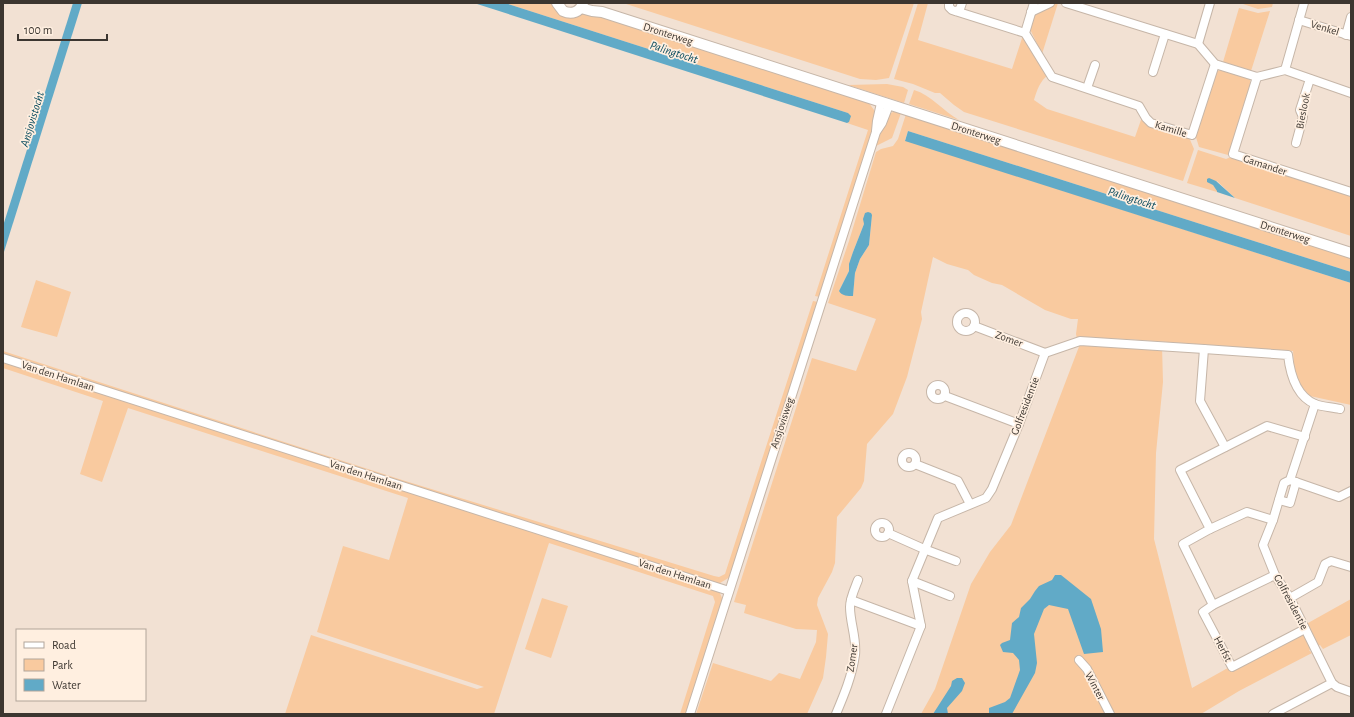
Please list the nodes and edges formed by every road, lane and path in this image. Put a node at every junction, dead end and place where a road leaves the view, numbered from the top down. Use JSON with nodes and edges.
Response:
{"nodes":[{"id":1,"x":557,"y":3,"type":"edge"},
{"id":2,"x":949,"y":3,"type":"edge"},
{"id":3,"x":962,"y":3,"type":"edge"},
{"id":4,"x":1034,"y":3,"type":"edge"},
{"id":5,"x":1050,"y":3,"type":"edge"},
{"id":6,"x":1066,"y":3,"type":"edge"},
{"id":7,"x":1210,"y":3,"type":"edge"},
{"id":8,"x":1304,"y":3,"type":"edge"},
{"id":9,"x":585,"y":5,"type":"edge"},
{"id":10,"x":956,"y":11,"type":"junction"},
{"id":11,"x":1031,"y":12,"type":"junction"},
{"id":12,"x":1351,"y":17,"type":"edge"},
{"id":13,"x":1299,"y":20,"type":"junction"},
{"id":14,"x":1025,"y":33,"type":"junction"},
{"id":15,"x":1165,"y":34,"type":"junction"},
{"id":16,"x":1349,"y":35,"type":"edge"},
{"id":17,"x":1198,"y":44,"type":"junction"},
{"id":18,"x":1215,"y":64,"type":"junction"},
{"id":19,"x":1095,"y":65,"type":"dead end"},
{"id":20,"x":1285,"y":70,"type":"junction"},
{"id":21,"x":1153,"y":72,"type":"dead end"},
{"id":22,"x":1257,"y":77,"type":"junction"},
{"id":23,"x":1310,"y":79,"type":"junction"},
{"id":24,"x":1087,"y":88,"type":"junction"},
{"id":25,"x":1351,"y":93,"type":"edge"},
{"id":26,"x":885,"y":104,"type":"junction"},
{"id":27,"x":1296,"y":144,"type":"dead end"},
{"id":28,"x":1351,"y":192,"type":"edge"},
{"id":29,"x":1351,"y":253,"type":"edge"},
{"id":30,"x":974,"y":326,"type":"dead end"},
{"id":31,"x":1204,"y":348,"type":"junction"},
{"id":32,"x":1045,"y":353,"type":"junction"},
{"id":33,"x":3,"y":358,"type":"edge"},
{"id":34,"x":945,"y":396,"type":"dead end"},
{"id":35,"x":1315,"y":404,"type":"junction"},
{"id":36,"x":1340,"y":408,"type":"dead end"},
{"id":37,"x":1019,"y":424,"type":"junction"},
{"id":38,"x":1305,"y":438,"type":"junction"},
{"id":39,"x":1225,"y":447,"type":"junction"},
{"id":40,"x":915,"y":464,"type":"dead end"},
{"id":41,"x":1293,"y":481,"type":"junction"},
{"id":42,"x":1351,"y":491,"type":"edge"},
{"id":43,"x":970,"y":504,"type":"junction"},
{"id":44,"x":1273,"y":520,"type":"junction"},
{"id":45,"x":1210,"y":529,"type":"junction"},
{"id":46,"x":888,"y":533,"type":"dead end"},
{"id":47,"x":924,"y":549,"type":"junction"},
{"id":48,"x":956,"y":561,"type":"dead end"},
{"id":49,"x":1351,"y":567,"type":"edge"},
{"id":50,"x":1275,"y":574,"type":"junction"},
{"id":51,"x":858,"y":580,"type":"dead end"},
{"id":52,"x":912,"y":581,"type":"junction"},
{"id":53,"x":729,"y":591,"type":"junction"},
{"id":54,"x":950,"y":596,"type":"dead end"},
{"id":55,"x":1290,"y":598,"type":"junction"},
{"id":56,"x":851,"y":600,"type":"junction"},
{"id":57,"x":1213,"y":605,"type":"junction"},
{"id":58,"x":921,"y":626,"type":"junction"},
{"id":59,"x":1305,"y":629,"type":"junction"},
{"id":60,"x":1079,"y":660,"type":"dead end"},
{"id":61,"x":1332,"y":683,"type":"junction"},
{"id":62,"x":1351,"y":692,"type":"edge"},
{"id":63,"x":690,"y":714,"type":"edge"},
{"id":64,"x":836,"y":714,"type":"edge"},
{"id":65,"x":886,"y":714,"type":"edge"},
{"id":66,"x":1109,"y":714,"type":"edge"},
{"id":67,"x":1273,"y":714,"type":"edge"}],
"edges":[{"from":1,"to":9,"type":"main road"},
{"from":2,"to":10,"type":"street"},
{"from":3,"to":10,"type":"street"},
{"from":4,"to":11,"type":"street"},
{"from":5,"to":11,"type":"street"},
{"from":6,"to":15,"type":"street"},
{"from":7,"to":17,"type":"street"},
{"from":8,"to":13,"type":"street"},
{"from":9,"to":26,"type":"main road","name":"Dronterweg"},
{"from":10,"to":14,"type":"street"},
{"from":11,"to":14,"type":"street"},
{"from":12,"to":16,"type":"street"},
{"from":13,"to":16,"type":"street","name":"Venkel"},
{"from":13,"to":20,"type":"street"},
{"from":14,"to":24,"type":"street","name":"Kamille"},
{"from":15,"to":17,"type":"street"},
{"from":15,"to":21,"type":"street"},
{"from":17,"to":18,"type":"street"},
{"from":18,"to":22,"type":"street"},
{"from":18,"to":24,"type":"street","name":"Kamille"},
{"from":19,"to":24,"type":"street"},
{"from":20,"to":22,"type":"street"},
{"from":20,"to":23,"type":"street"},
{"from":22,"to":28,"type":"street","name":"Gamander"},
{"from":23,"to":25,"type":"street"},
{"from":23,"to":27,"type":"street","name":"Bieslook"},
{"from":26,"to":29,"type":"main road","name":"Dronterweg"},
{"from":26,"to":53,"type":"street","name":"Ansjovisweg"},
{"from":30,"to":32,"type":"street","name":"Zomer"},
{"from":31,"to":32,"type":"street"},
{"from":31,"to":35,"type":"street"},
{"from":31,"to":39,"type":"street"},
{"from":32,"to":37,"type":"street","name":"Golfresidentie"},
{"from":33,"to":53,"type":"street","name":"Van den Hamlaan"},
{"from":34,"to":37,"type":"street"},
{"from":35,"to":36,"type":"street"},
{"from":35,"to":38,"type":"street","name":"Golfresidentie"},
{"from":37,"to":43,"type":"street","name":"Golfresidentie"},
{"from":38,"to":39,"type":"street"},
{"from":38,"to":41,"type":"street","name":"Golfresidentie"},
{"from":39,"to":45,"type":"street"},
{"from":40,"to":43,"type":"street"},
{"from":41,"to":42,"type":"street"},
{"from":41,"to":44,"type":"street","name":"Golfresidentie"},
{"from":43,"to":47,"type":"street","name":"Golfresidentie"},
{"from":44,"to":45,"type":"street"},
{"from":44,"to":50,"type":"street","name":"Golfresidentie"},
{"from":45,"to":57,"type":"street"},
{"from":46,"to":47,"type":"street"},
{"from":47,"to":48,"type":"street"},
{"from":47,"to":52,"type":"street","name":"Golfresidentie"},
{"from":49,"to":55,"type":"street"},
{"from":50,"to":55,"type":"street","name":"Golfresidentie"},
{"from":50,"to":57,"type":"street"},
{"from":51,"to":56,"type":"street","name":"Zomer"},
{"from":52,"to":54,"type":"street"},
{"from":52,"to":58,"type":"street"},
{"from":53,"to":63,"type":"street","name":"Ansjovisweg"},
{"from":55,"to":59,"type":"street","name":"Golfresidentie"},
{"from":56,"to":58,"type":"street"},
{"from":56,"to":64,"type":"street","name":"Zomer"},
{"from":57,"to":59,"type":"street","name":"Herfst"},
{"from":58,"to":65,"type":"street"},
{"from":59,"to":61,"type":"street","name":"Golfresidentie"},
{"from":60,"to":66,"type":"street","name":"Winter"},
{"from":61,"to":62,"type":"street"},
{"from":61,"to":67,"type":"street"}]}
